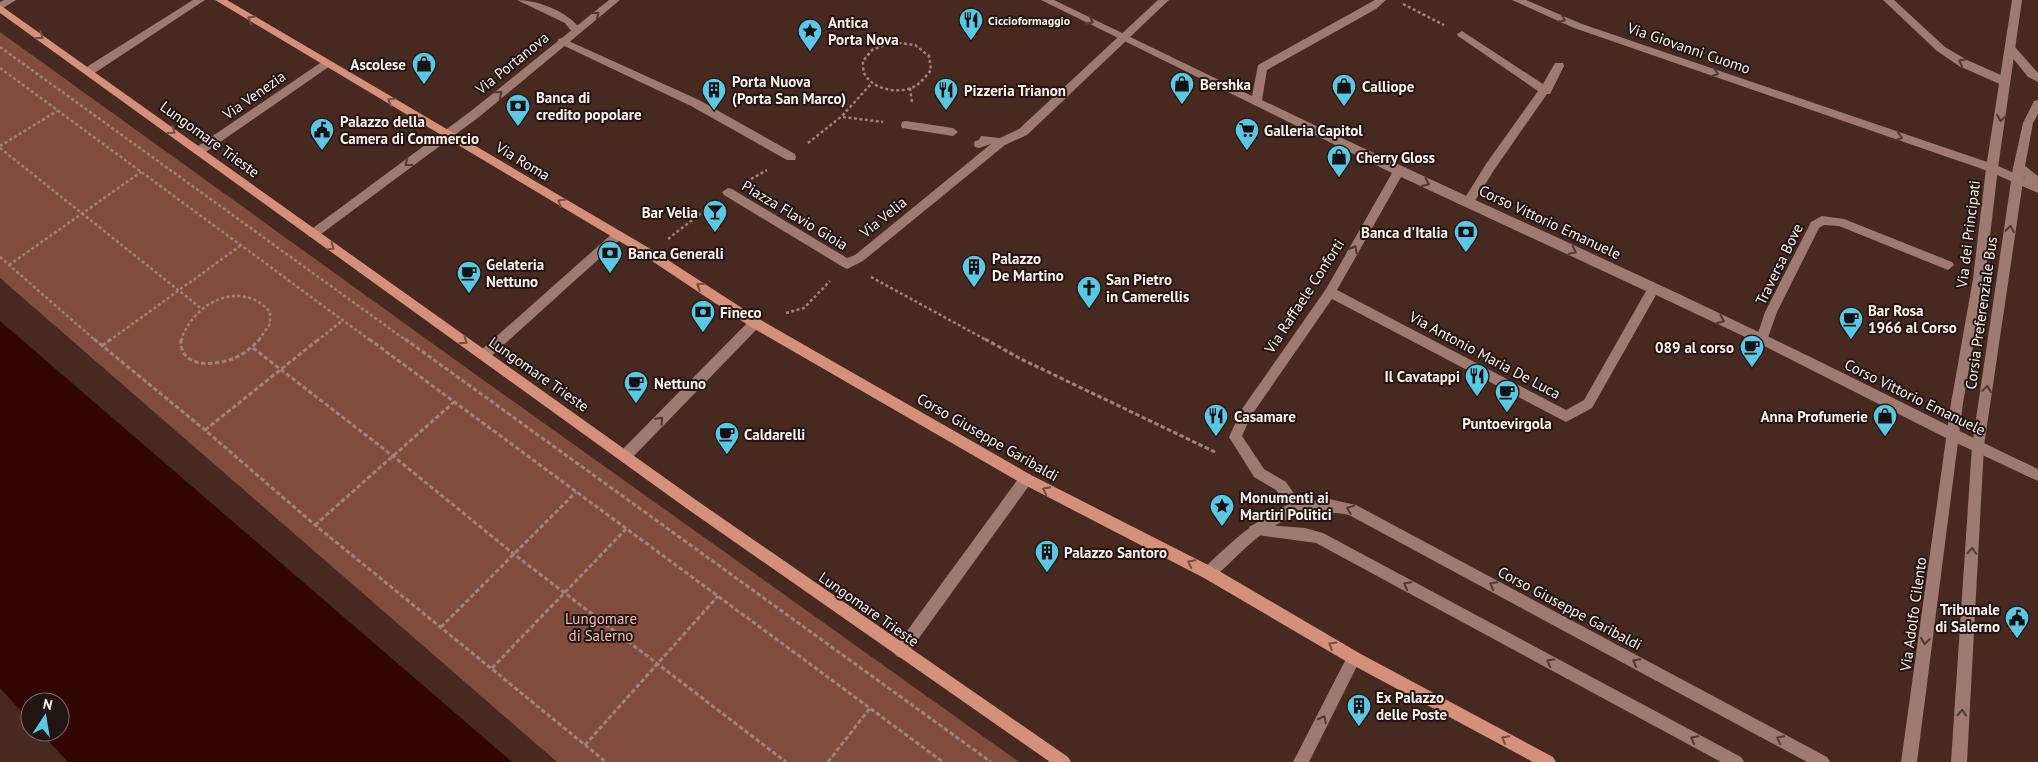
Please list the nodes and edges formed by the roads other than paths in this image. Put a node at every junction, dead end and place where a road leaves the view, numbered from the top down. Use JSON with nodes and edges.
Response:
{"nodes":[{"id":1,"x":11,"y":0,"type":"edge"},
{"id":2,"x":200,"y":0,"type":"edge"},
{"id":3,"x":220,"y":0,"type":"edge"},
{"id":4,"x":522,"y":0,"type":"edge"},
{"id":5,"x":615,"y":0,"type":"edge"},
{"id":6,"x":1046,"y":0,"type":"edge"},
{"id":7,"x":1164,"y":0,"type":"edge"},
{"id":8,"x":1381,"y":0,"type":"edge"},
{"id":9,"x":1517,"y":0,"type":"edge"},
{"id":10,"x":1888,"y":0,"type":"edge"},
{"id":11,"x":2017,"y":0,"type":"edge"},
{"id":12,"x":0,"y":7,"type":"edge"},
{"id":13,"x":576,"y":30,"type":"junction"},
{"id":14,"x":1462,"y":34,"type":"road end"},
{"id":15,"x":1125,"y":37,"type":"junction"},
{"id":16,"x":562,"y":42,"type":"junction"},
{"id":17,"x":2011,"y":49,"type":"junction"},
{"id":18,"x":326,"y":64,"type":"junction"},
{"id":19,"x":1558,"y":66,"type":"dead end"},
{"id":20,"x":89,"y":71,"type":"junction"},
{"id":21,"x":2038,"y":78,"type":"edge"},
{"id":22,"x":2006,"y":82,"type":"junction"},
{"id":23,"x":1546,"y":91,"type":"junction"},
{"id":24,"x":1257,"y":100,"type":"junction"},
{"id":25,"x":2038,"y":104,"type":"edge"},
{"id":26,"x":906,"y":125,"type":"road end"},
{"id":27,"x":953,"y":132,"type":"dead end"},
{"id":28,"x":446,"y":134,"type":"junction"},
{"id":29,"x":982,"y":139,"type":"dead end"},
{"id":30,"x":1001,"y":142,"type":"junction"},
{"id":31,"x":199,"y":152,"type":"junction"},
{"id":32,"x":791,"y":157,"type":"road end"},
{"id":33,"x":1992,"y":168,"type":"junction"},
{"id":34,"x":1399,"y":171,"type":"junction"},
{"id":35,"x":2018,"y":173,"type":"junction"},
{"id":36,"x":2038,"y":182,"type":"edge"},
{"id":37,"x":2038,"y":189,"type":"edge"},
{"id":38,"x":728,"y":192,"type":"dead end"},
{"id":39,"x":1469,"y":201,"type":"junction"},
{"id":40,"x":313,"y":234,"type":"junction"},
{"id":41,"x":618,"y":235,"type":"junction"},
{"id":42,"x":847,"y":264,"type":"joint"},
{"id":43,"x":1948,"y":265,"type":"dead end"},
{"id":44,"x":1652,"y":289,"type":"junction"},
{"id":45,"x":1330,"y":292,"type":"junction"},
{"id":46,"x":755,"y":323,"type":"junction"},
{"id":47,"x":1762,"y":339,"type":"junction"},
{"id":48,"x":484,"y":356,"type":"junction"},
{"id":49,"x":1953,"y":435,"type":"junction"},
{"id":50,"x":1978,"y":446,"type":"junction"},
{"id":51,"x":626,"y":456,"type":"junction"},
{"id":52,"x":1948,"y":471,"type":"joint"},
{"id":53,"x":2038,"y":474,"type":"edge"},
{"id":54,"x":1026,"y":479,"type":"junction"},
{"id":55,"x":1298,"y":509,"type":"junction"},
{"id":56,"x":1255,"y":530,"type":"junction"},
{"id":57,"x":1209,"y":573,"type":"junction"},
{"id":58,"x":901,"y":651,"type":"junction"},
{"id":59,"x":1354,"y":658,"type":"junction"},
{"id":60,"x":1064,"y":762,"type":"edge"},
{"id":61,"x":1301,"y":762,"type":"edge"},
{"id":62,"x":1548,"y":762,"type":"edge"},
{"id":63,"x":1736,"y":762,"type":"edge"},
{"id":64,"x":1822,"y":762,"type":"edge"},
{"id":65,"x":1909,"y":762,"type":"edge"},
{"id":66,"x":1959,"y":762,"type":"edge"}],
"edges":[{"from":1,"to":12,"type":"street"},
{"from":2,"to":20,"type":"street"},
{"from":18,"to":3,"type":"main road","name":"Via Roma","one_way":true},
{"from":4,"to":13,"type":"street"},
{"from":13,"to":5,"type":"street","name":"Via Portanova","one_way":true},
{"from":6,"to":15,"type":"street","name":"Corso Vittorio Emanuele","one_way":true},
{"from":7,"to":15,"type":"street","name":"Via Velia"},
{"from":8,"to":24,"type":"street"},
{"from":9,"to":33,"type":"street","name":"Via Giovanni Cuomo","one_way":true},
{"from":22,"to":10,"type":"street","one_way":true},
{"from":11,"to":17,"type":"street","name":"Via dei Principati"},
{"from":12,"to":20,"type":"main road","name":"Lungomare Trieste","one_way":true},
{"from":13,"to":16,"type":"street","name":"Via Portanova"},
{"from":14,"to":23,"type":"street"},
{"from":15,"to":24,"type":"street","name":"Corso Vittorio Emanuele"},
{"from":15,"to":30,"type":"street","name":"Via Velia"},
{"from":28,"to":16,"type":"street","name":"Via Portanova","one_way":true},
{"from":16,"to":32,"type":"street","name":"Via Portanova"},
{"from":17,"to":21,"type":"street"},
{"from":17,"to":22,"type":"street","name":"Via dei Principati"},
{"from":28,"to":18,"type":"main road","name":"Via Roma","one_way":true},
{"from":18,"to":31,"type":"street","name":"Via Venezia"},
{"from":19,"to":23,"type":"street"},
{"from":20,"to":31,"type":"main road","name":"Lungomare Trieste","one_way":true},
{"from":22,"to":33,"type":"street","name":"Via dei Principati","one_way":true},
{"from":23,"to":39,"type":"street"},
{"from":24,"to":34,"type":"street","name":"Corso Vittorio Emanuele"},
{"from":25,"to":35,"type":"street","name":"Corsia Preferenziale Bus"},
{"from":26,"to":27,"type":"street"},
{"from":28,"to":40,"type":"street","name":"Via Portanova","one_way":true},
{"from":41,"to":28,"type":"main road","name":"Via Roma","one_way":true},
{"from":29,"to":30,"type":"street"},
{"from":30,"to":42,"type":"street","name":"Via Velia"},
{"from":31,"to":40,"type":"main road","name":"Lungomare Trieste"},
{"from":33,"to":35,"type":"street","name":"Via Giovanni Cuomo"},
{"from":33,"to":49,"type":"street","name":"Via dei Principati"},
{"from":34,"to":39,"type":"street","name":"Corso Vittorio Emanuele","one_way":true},
{"from":45,"to":34,"type":"street","name":"Via Raffaele Conforti","one_way":true},
{"from":35,"to":36,"type":"street"},
{"from":35,"to":37,"type":"street"},
{"from":50,"to":35,"type":"street","name":"Corsia Preferenziale Bus","one_way":true},
{"from":38,"to":42,"type":"street","name":"Piazza Flavio Gioia"},
{"from":39,"to":44,"type":"street","name":"Corso Vittorio Emanuele","one_way":true},
{"from":40,"to":48,"type":"main road","name":"Lungomare Trieste","one_way":true},
{"from":46,"to":41,"type":"main road","name":"Via Roma","one_way":true},
{"from":41,"to":48,"type":"street"},
{"from":43,"to":47,"type":"street","name":"Traversa Bove"},
{"from":44,"to":45,"type":"street","name":"Via Antonio Maria De Luca"},
{"from":44,"to":47,"type":"street","name":"Corso Vittorio Emanuele","one_way":true},
{"from":45,"to":55,"type":"street","name":"Via Raffaele Conforti"},
{"from":51,"to":46,"type":"street","one_way":true},
{"from":46,"to":54,"type":"main road","name":"Corso Giuseppe Garibaldi"},
{"from":47,"to":49,"type":"street","name":"Corso Vittorio Emanuele"},
{"from":48,"to":51,"type":"main road","name":"Lungomare Trieste"},
{"from":49,"to":50,"type":"street","name":"Corso Vittorio Emanuele"},
{"from":49,"to":52,"type":"street","name":"Via dei Principati"},
{"from":50,"to":53,"type":"street","name":"Corso Vittorio Emanuele"},
{"from":66,"to":50,"type":"street","name":"Corsia Preferenziale Bus","one_way":true},
{"from":51,"to":58,"type":"main road","name":"Lungomare Trieste"},
{"from":52,"to":65,"type":"street","name":"Via Adolfo Cilento","one_way":true},
{"from":57,"to":54,"type":"main road","name":"Corso Giuseppe Garibaldi","one_way":true},
{"from":54,"to":58,"type":"street"},
{"from":55,"to":56,"type":"street","name":"Corso Giuseppe Garibaldi"},
{"from":64,"to":55,"type":"street","name":"Corso Giuseppe Garibaldi","one_way":true},
{"from":56,"to":57,"type":"street","name":"Corso Giuseppe Garibaldi"},
{"from":63,"to":56,"type":"street","one_way":true},
{"from":59,"to":57,"type":"main road","name":"Corso Giuseppe Garibaldi","one_way":true},
{"from":58,"to":60,"type":"main road","name":"Lungomare Trieste"},
{"from":61,"to":59,"type":"street","one_way":true},
{"from":62,"to":59,"type":"main road","name":"Corso Giuseppe Garibaldi","one_way":true}]}
